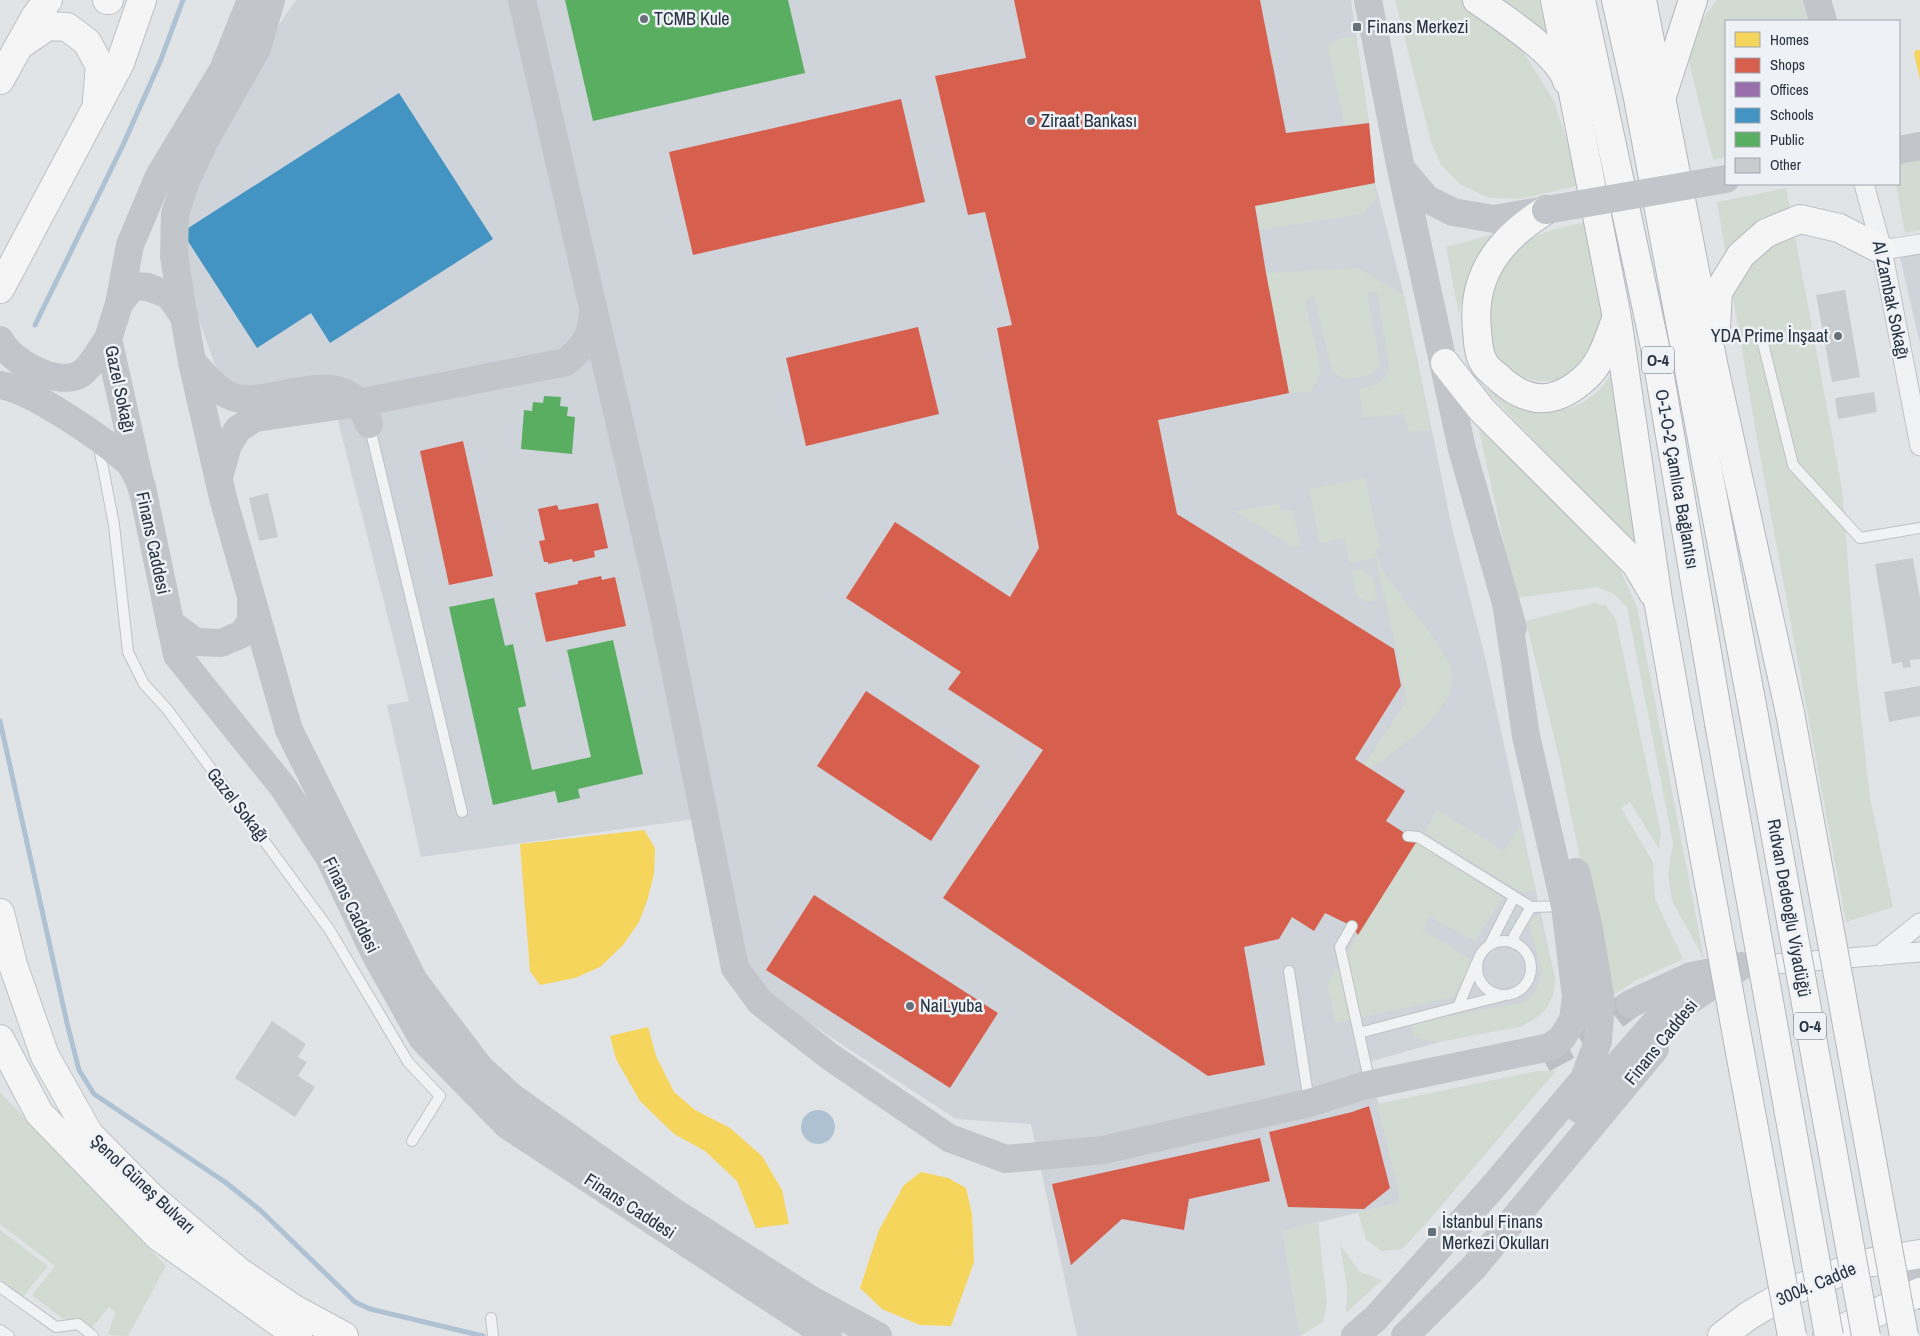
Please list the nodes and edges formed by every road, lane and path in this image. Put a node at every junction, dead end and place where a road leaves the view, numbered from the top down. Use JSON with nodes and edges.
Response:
{"nodes":[{"id":1,"x":48,"y":0,"type":"edge"},
{"id":2,"x":142,"y":0,"type":"edge"},
{"id":3,"x":251,"y":0,"type":"edge"},
{"id":4,"x":271,"y":0,"type":"edge"},
{"id":5,"x":522,"y":0,"type":"edge"},
{"id":6,"x":1368,"y":0,"type":"edge"},
{"id":7,"x":1477,"y":0,"type":"edge"},
{"id":8,"x":1555,"y":0,"type":"edge"},
{"id":9,"x":1581,"y":0,"type":"edge"},
{"id":10,"x":1616,"y":0,"type":"edge"},
{"id":11,"x":1642,"y":0,"type":"edge"},
{"id":12,"x":1693,"y":0,"type":"edge"},
{"id":13,"x":1817,"y":0,"type":"edge"},
{"id":14,"x":1823,"y":20,"type":"edge"},
{"id":15,"x":20,"y":44,"type":"junction"},
{"id":16,"x":0,"y":80,"type":"edge"},
{"id":17,"x":1662,"y":97,"type":"junction"},
{"id":18,"x":1574,"y":104,"type":"junction"},
{"id":19,"x":96,"y":109,"type":"junction"},
{"id":20,"x":1920,"y":129,"type":"edge"},
{"id":21,"x":1900,"y":131,"type":"edge"},
{"id":22,"x":1920,"y":146,"type":"edge"},
{"id":23,"x":1900,"y":150,"type":"edge"},
{"id":24,"x":1401,"y":169,"type":"junction"},
{"id":25,"x":1725,"y":179,"type":"edge"},
{"id":26,"x":1864,"y":185,"type":"edge"},
{"id":27,"x":1546,"y":210,"type":"junction"},
{"id":28,"x":1920,"y":244,"type":"edge"},
{"id":29,"x":1882,"y":250,"type":"junction"},
{"id":30,"x":0,"y":289,"type":"edge"},
{"id":31,"x":119,"y":304,"type":"junction"},
{"id":32,"x":594,"y":308,"type":"junction"},
{"id":33,"x":184,"y":316,"type":"junction"},
{"id":34,"x":1617,"y":318,"type":"junction"},
{"id":35,"x":1761,"y":335,"type":"dead end"},
{"id":36,"x":108,"y":339,"type":"junction"},
{"id":37,"x":0,"y":340,"type":"edge"},
{"id":38,"x":192,"y":362,"type":"junction"},
{"id":39,"x":1445,"y":363,"type":"junction"},
{"id":40,"x":1713,"y":363,"type":"junction"},
{"id":41,"x":0,"y":385,"type":"edge"},
{"id":42,"x":362,"y":407,"type":"junction"},
{"id":43,"x":96,"y":436,"type":"junction"},
{"id":44,"x":1920,"y":446,"type":"edge"},
{"id":45,"x":218,"y":478,"type":"junction"},
{"id":46,"x":141,"y":486,"type":"junction"},
{"id":47,"x":1920,"y":528,"type":"edge"},
{"id":48,"x":1658,"y":600,"type":"junction"},
{"id":49,"x":251,"y":602,"type":"junction"},
{"id":50,"x":1507,"y":609,"type":"junction"},
{"id":51,"x":170,"y":623,"type":"junction"},
{"id":52,"x":1754,"y":716,"type":"joint"},
{"id":53,"x":1718,"y":723,"type":"joint"},
{"id":54,"x":462,"y":812,"type":"dead end"},
{"id":55,"x":1408,"y":836,"type":"dead end"},
{"id":56,"x":1514,"y":897,"type":"junction"},
{"id":57,"x":1565,"y":906,"type":"junction"},
{"id":58,"x":1531,"y":907,"type":"junction"},
{"id":59,"x":0,"y":913,"type":"edge"},
{"id":60,"x":1920,"y":923,"type":"edge"},
{"id":61,"x":1352,"y":926,"type":"dead end"},
{"id":62,"x":1515,"y":944,"type":"junction"},
{"id":63,"x":1489,"y":946,"type":"junction"},
{"id":64,"x":1920,"y":952,"type":"edge"},
{"id":65,"x":1879,"y":956,"type":"junction"},
{"id":66,"x":1478,"y":961,"type":"junction"},
{"id":67,"x":1741,"y":966,"type":"junction"},
{"id":68,"x":1289,"y":971,"type":"dead end"},
{"id":69,"x":1699,"y":994,"type":"junction"},
{"id":70,"x":1508,"y":995,"type":"junction"},
{"id":71,"x":1630,"y":1004,"type":"tunnel mouth"},
{"id":72,"x":1458,"y":1007,"type":"junction"},
{"id":73,"x":1358,"y":1033,"type":"junction"},
{"id":74,"x":0,"y":1039,"type":"edge"},
{"id":75,"x":1538,"y":1062,"type":"tunnel mouth"},
{"id":76,"x":1370,"y":1085,"type":"junction"},
{"id":77,"x":1309,"y":1103,"type":"junction"},
{"id":78,"x":412,"y":1141,"type":"dead end"},
{"id":79,"x":145,"y":1190,"type":"junction"},
{"id":80,"x":141,"y":1218,"type":"junction"},
{"id":81,"x":1911,"y":1256,"type":"edge"},
{"id":82,"x":0,"y":1287,"type":"edge"},
{"id":83,"x":1920,"y":1293,"type":"edge"},
{"id":84,"x":491,"y":1318,"type":"dead end"},
{"id":85,"x":0,"y":1330,"type":"edge"},
{"id":86,"x":9,"y":1336,"type":"edge"},
{"id":87,"x":93,"y":1336,"type":"edge"},
{"id":88,"x":298,"y":1336,"type":"edge"},
{"id":89,"x":344,"y":1336,"type":"edge"},
{"id":90,"x":493,"y":1336,"type":"edge"},
{"id":91,"x":828,"y":1336,"type":"edge"},
{"id":92,"x":878,"y":1336,"type":"edge"},
{"id":93,"x":1355,"y":1336,"type":"edge"},
{"id":94,"x":1367,"y":1336,"type":"edge"},
{"id":95,"x":1405,"y":1336,"type":"edge"},
{"id":96,"x":1722,"y":1336,"type":"edge"},
{"id":97,"x":1792,"y":1336,"type":"edge"},
{"id":98,"x":1828,"y":1336,"type":"edge"},
{"id":99,"x":1866,"y":1336,"type":"edge"},
{"id":100,"x":1904,"y":1336,"type":"edge"}],
"edges":[{"from":1,"to":15,"type":"main road"},
{"from":2,"to":19,"type":"main road"},
{"from":3,"to":31,"type":"street"},
{"from":4,"to":33,"type":"street"},
{"from":5,"to":32,"type":"street"},
{"from":6,"to":24,"type":"street"},
{"from":7,"to":18,"type":"main road"},
{"from":8,"to":18,"type":"main road"},
{"from":9,"to":53,"type":"main road","name":"O-1-O-2 Çamlıca Bağlantısı","number":"O-4"},
{"from":10,"to":52,"type":"main road","name":"O-1-O-2 Çamlıca Bağlantısı","number":"O-4"},
{"from":11,"to":17,"type":"main road"},
{"from":12,"to":17,"type":"main road"},
{"from":13,"to":14,"type":"street"},
{"from":15,"to":16,"type":"main road"},
{"from":15,"to":19,"type":"main road"},
{"from":17,"to":40,"type":"main road"},
{"from":18,"to":34,"type":"main road"},
{"from":19,"to":30,"type":"main road"},
{"from":20,"to":21,"type":"street"},
{"from":22,"to":23,"type":"street"},
{"from":24,"to":27,"type":"street"},
{"from":24,"to":39,"type":"street"},
{"from":25,"to":27,"type":"street","bridge":true},
{"from":26,"to":29,"type":"street","name":"Al Zambak Sokağı"},
{"from":27,"to":34,"type":"main road"},
{"from":28,"to":29,"type":"street"},
{"from":29,"to":40,"type":"main road"},
{"from":29,"to":44,"type":"street","name":"Al Zambak Sokağı"},
{"from":31,"to":33,"type":"street","name":"Gazel Sokağı"},
{"from":31,"to":36,"type":"street","name":"Gazel Sokağı"},
{"from":32,"to":42,"type":"street"},
{"from":32,"to":77,"type":"street"},
{"from":33,"to":38,"type":"street","name":"Gazel Sokağı"},
{"from":34,"to":48,"type":"main road"},
{"from":35,"to":47,"type":"lane"},
{"from":36,"to":37,"type":"street"},
{"from":36,"to":46,"type":"street","name":"Gazel Sokağı"},
{"from":38,"to":42,"type":"street"},
{"from":38,"to":45,"type":"street","name":"Finans Caddesi"},
{"from":39,"to":48,"type":"main road"},
{"from":39,"to":50,"type":"street"},
{"from":40,"to":100,"type":"main road","bridge":true},
{"from":41,"to":43,"type":"street","name":"Finans Caddesi"},
{"from":42,"to":45,"type":"street"},
{"from":42,"to":54,"type":"lane"},
{"from":43,"to":46,"type":"street","name":"Finans Caddesi"},
{"from":43,"to":78,"type":"lane","name":"Gazel Sokağı"},
{"from":45,"to":49,"type":"street","name":"Finans Caddesi"},
{"from":46,"to":51,"type":"street","name":"Finans Caddesi"},
{"from":48,"to":97,"type":"main road","bridge":true},
{"from":49,"to":51,"type":"street"},
{"from":49,"to":92,"type":"street","name":"Finans Caddesi"},
{"from":50,"to":57,"type":"street"},
{"from":50,"to":93,"type":"street"},
{"from":51,"to":91,"type":"street","name":"Finans Caddesi"},
{"from":52,"to":99,"type":"main road","name":"Rıdvan Dedeoğlu Viyadüğü","number":"O-4","bridge":true},
{"from":53,"to":98,"type":"main road","name":"Rıdvan Dedeoğlu Viyadüğü","number":"O-4","bridge":true},
{"from":55,"to":56,"type":"lane"},
{"from":56,"to":58,"type":"lane"},
{"from":56,"to":63,"type":"lane"},
{"from":57,"to":58,"type":"lane"},
{"from":57,"to":76,"type":"street"},
{"from":58,"to":62,"type":"lane"},
{"from":59,"to":79,"type":"main road","name":"Şenol Güneş Bulvarı"},
{"from":60,"to":65,"type":"street"},
{"from":61,"to":73,"type":"lane"},
{"from":62,"to":63,"type":"lane"},
{"from":62,"to":70,"type":"lane"},
{"from":63,"to":66,"type":"lane"},
{"from":64,"to":65,"type":"street"},
{"from":65,"to":67,"type":"street"},
{"from":66,"to":70,"type":"lane"},
{"from":66,"to":72,"type":"lane"},
{"from":67,"to":69,"type":"street"},
{"from":67,"to":71,"type":"street"},
{"from":68,"to":77,"type":"lane"},
{"from":69,"to":94,"type":"street","name":"Finans Caddesi"},
{"from":69,"to":95,"type":"street","name":"Finans Caddesi"},
{"from":70,"to":72,"type":"lane"},
{"from":72,"to":73,"type":"lane"},
{"from":73,"to":76,"type":"lane"},
{"from":74,"to":80,"type":"main road","name":"Şenol Güneş Bulvarı"},
{"from":75,"to":77,"type":"street"},
{"from":76,"to":77,"type":"street"},
{"from":79,"to":80,"type":"main road"},
{"from":79,"to":89,"type":"main road"},
{"from":80,"to":88,"type":"main road","name":"Şenol Güneş Bulvarı"},
{"from":81,"to":83,"type":"street"},
{"from":81,"to":96,"type":"main road","name":"3004. Cadde"},
{"from":82,"to":87,"type":"lane"},
{"from":83,"to":98,"type":"main road"},
{"from":84,"to":90,"type":"lane"},
{"from":85,"to":86,"type":"lane"}]}
